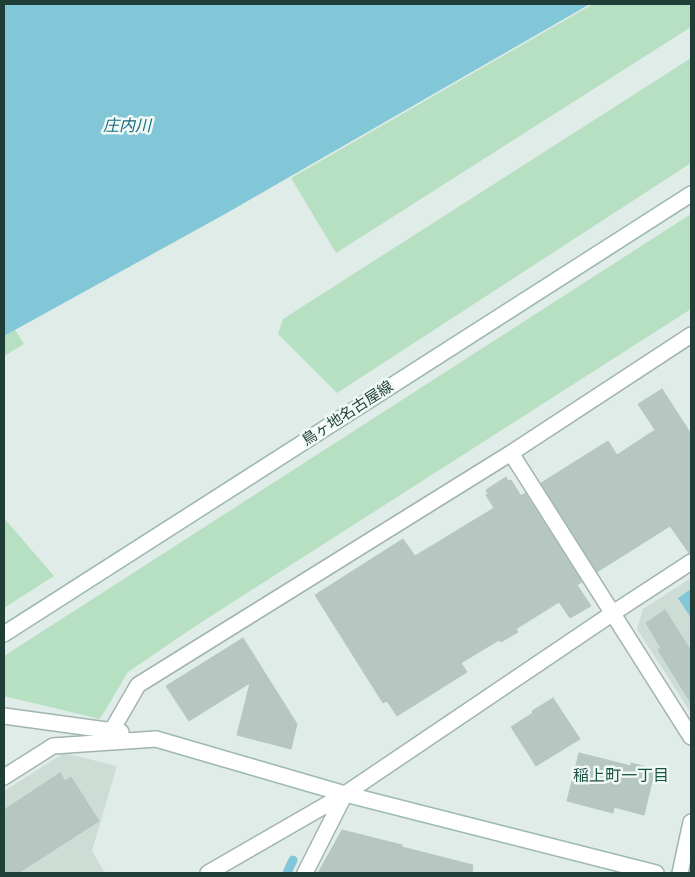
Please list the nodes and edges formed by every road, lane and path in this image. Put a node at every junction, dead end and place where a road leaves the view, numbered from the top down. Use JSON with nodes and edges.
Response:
{"nodes":[{"id":1,"x":691,"y":194,"type":"edge"},
{"id":2,"x":691,"y":335,"type":"edge"},
{"id":3,"x":511,"y":453,"type":"junction"},
{"id":4,"x":691,"y":562,"type":"edge"},
{"id":5,"x":613,"y":613,"type":"junction"},
{"id":6,"x":4,"y":634,"type":"edge"},
{"id":7,"x":4,"y":716,"type":"edge"},
{"id":8,"x":112,"y":730,"type":"junction"},
{"id":9,"x":691,"y":737,"type":"edge"},
{"id":10,"x":156,"y":739,"type":"junction"},
{"id":11,"x":4,"y":777,"type":"edge"},
{"id":12,"x":345,"y":794,"type":"junction"},
{"id":13,"x":691,"y":822,"type":"edge"},
{"id":14,"x":208,"y":873,"type":"edge"},
{"id":15,"x":305,"y":873,"type":"edge"},
{"id":16,"x":656,"y":873,"type":"edge"},
{"id":17,"x":680,"y":873,"type":"edge"}],
"edges":[{"from":1,"to":6,"type":"street","name":"鳥ヶ地名古屋線"},
{"from":2,"to":3,"type":"street"},
{"from":3,"to":5,"type":"street"},
{"from":3,"to":8,"type":"street"},
{"from":4,"to":5,"type":"street"},
{"from":5,"to":9,"type":"street"},
{"from":5,"to":12,"type":"street"},
{"from":7,"to":8,"type":"street"},
{"from":8,"to":10,"type":"street"},
{"from":10,"to":11,"type":"street"},
{"from":10,"to":12,"type":"street"},
{"from":12,"to":14,"type":"street"},
{"from":12,"to":15,"type":"street"},
{"from":12,"to":16,"type":"street"},
{"from":13,"to":17,"type":"street"}]}
